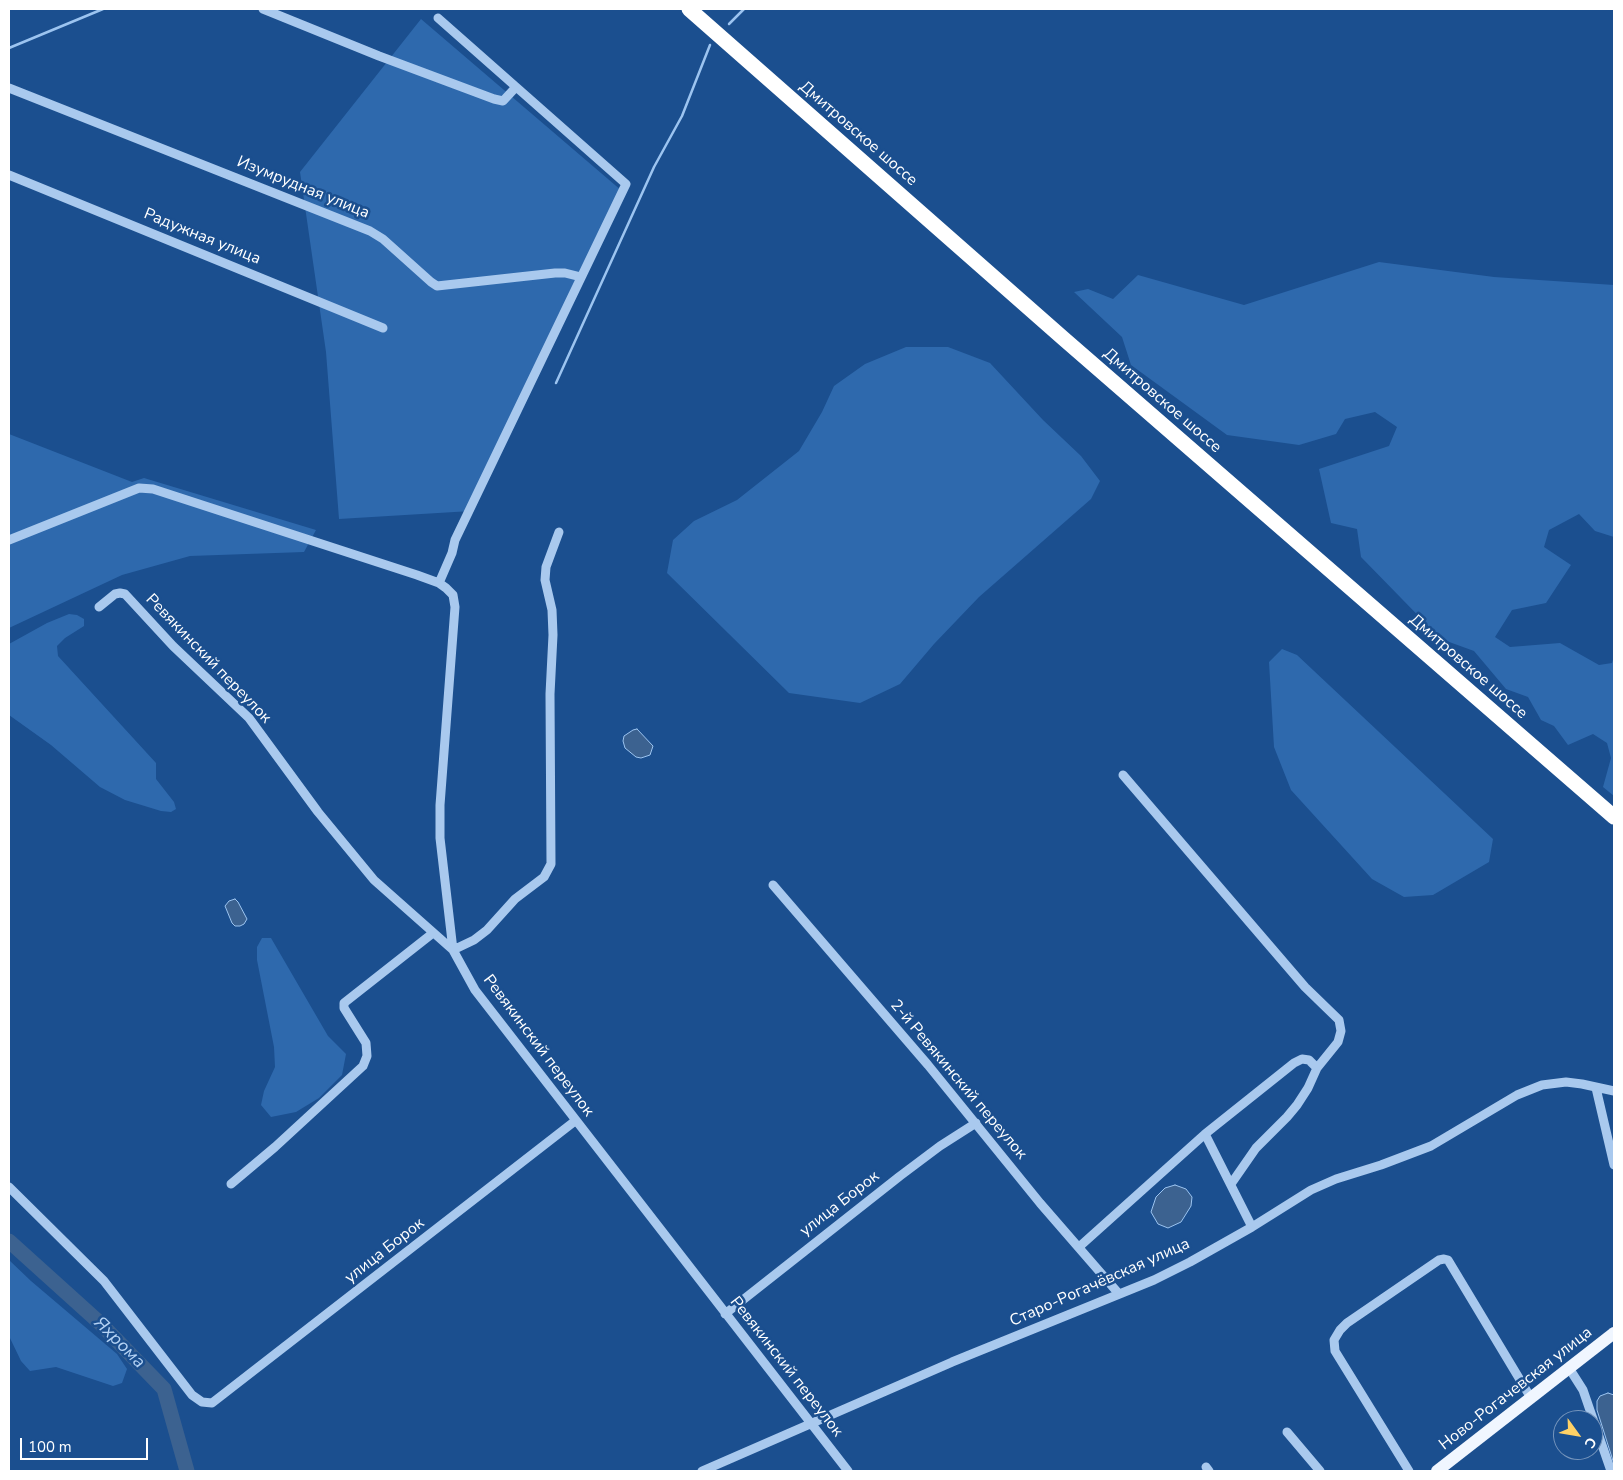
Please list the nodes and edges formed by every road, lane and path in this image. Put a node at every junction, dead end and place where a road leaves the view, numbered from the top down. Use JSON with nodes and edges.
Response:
{"nodes":[{"id":1,"x":263,"y":9,"type":"edge"},
{"id":2,"x":689,"y":9,"type":"edge"},
{"id":3,"x":438,"y":18,"type":"dead end"},
{"id":4,"x":516,"y":87,"type":"junction"},
{"id":5,"x":9,"y":88,"type":"edge"},
{"id":6,"x":9,"y":175,"type":"edge"},
{"id":7,"x":581,"y":277,"type":"junction"},
{"id":8,"x":384,"y":328,"type":"dead end"},
{"id":9,"x":559,"y":532,"type":"dead end"},
{"id":10,"x":9,"y":540,"type":"edge"},
{"id":11,"x":439,"y":583,"type":"junction"},
{"id":12,"x":99,"y":607,"type":"dead end"},
{"id":13,"x":1123,"y":776,"type":"dead end"},
{"id":14,"x":1614,"y":817,"type":"edge"},
{"id":15,"x":773,"y":885,"type":"dead end"},
{"id":16,"x":433,"y":933,"type":"junction"},
{"id":17,"x":453,"y":950,"type":"junction"},
{"id":18,"x":1317,"y":1068,"type":"junction"},
{"id":19,"x":1596,"y":1088,"type":"junction"},
{"id":20,"x":1614,"y":1091,"type":"edge"},
{"id":21,"x":575,"y":1121,"type":"junction"},
{"id":22,"x":976,"y":1123,"type":"junction"},
{"id":23,"x":1205,"y":1134,"type":"junction"},
{"id":24,"x":1614,"y":1165,"type":"edge"},
{"id":25,"x":231,"y":1184,"type":"dead end"},
{"id":26,"x":1231,"y":1184,"type":"junction"},
{"id":27,"x":9,"y":1187,"type":"edge"},
{"id":28,"x":1252,"y":1227,"type":"junction"},
{"id":29,"x":1079,"y":1247,"type":"junction"},
{"id":30,"x":1119,"y":1294,"type":"junction"},
{"id":31,"x":726,"y":1314,"type":"junction"},
{"id":32,"x":1614,"y":1333,"type":"edge"},
{"id":33,"x":1569,"y":1368,"type":"junction"},
{"id":34,"x":1531,"y":1398,"type":"junction"},
{"id":35,"x":811,"y":1423,"type":"junction"},
{"id":36,"x":1287,"y":1432,"type":"dead end"},
{"id":37,"x":702,"y":1471,"type":"edge"},
{"id":38,"x":848,"y":1471,"type":"edge"},
{"id":39,"x":1320,"y":1471,"type":"edge"},
{"id":40,"x":1409,"y":1471,"type":"edge"},
{"id":41,"x":1437,"y":1471,"type":"edge"},
{"id":42,"x":1610,"y":1471,"type":"edge"}],
"edges":[{"from":1,"to":4,"type":"street"},
{"from":2,"to":14,"type":"highway","name":"Дмитровское шоссе"},
{"from":3,"to":4,"type":"street"},
{"from":4,"to":7,"type":"street"},
{"from":5,"to":7,"type":"street","name":"Изумрудная улица"},
{"from":6,"to":8,"type":"street","name":"Радужная улица"},
{"from":7,"to":11,"type":"street"},
{"from":9,"to":17,"type":"street"},
{"from":10,"to":11,"type":"street"},
{"from":11,"to":17,"type":"street"},
{"from":12,"to":16,"type":"street","name":"Ревякинский переулок"},
{"from":13,"to":18,"type":"street"},
{"from":15,"to":22,"type":"street","name":"2-й Ревякинский переулок"},
{"from":16,"to":17,"type":"street","name":"Ревякинский переулок"},
{"from":16,"to":25,"type":"street"},
{"from":17,"to":21,"type":"street","name":"Ревякинский переулок"},
{"from":18,"to":23,"type":"street"},
{"from":18,"to":26,"type":"street"},
{"from":19,"to":20,"type":"street","name":"Старо-Рогачёвская улица"},
{"from":19,"to":24,"type":"street"},
{"from":19,"to":28,"type":"street","name":"Старо-Рогачёвская улица"},
{"from":21,"to":27,"type":"street","name":"улица Борок"},
{"from":21,"to":31,"type":"street","name":"Ревякинский переулок"},
{"from":22,"to":29,"type":"street","name":"2-й Ревякинский переулок"},
{"from":22,"to":31,"type":"street","name":"улица Борок"},
{"from":23,"to":26,"type":"street"},
{"from":23,"to":29,"type":"street"},
{"from":26,"to":28,"type":"street"},
{"from":28,"to":30,"type":"street","name":"Старо-Рогачёвская улица"},
{"from":29,"to":30,"type":"street","name":"2-й Ревякинский переулок"},
{"from":30,"to":35,"type":"street","name":"Старо-Рогачёвская улица"},
{"from":31,"to":35,"type":"street","name":"Ревякинский переулок"},
{"from":32,"to":33,"type":"main road","name":"Ново-Рогачевская улица"},
{"from":33,"to":34,"type":"main road","name":"Ново-Рогачевская улица"},
{"from":33,"to":42,"type":"street"},
{"from":34,"to":40,"type":"street"},
{"from":34,"to":41,"type":"main road","name":"Ново-Рогачевская улица"},
{"from":35,"to":37,"type":"street","name":"Старо-Рогачёвская улица"},
{"from":35,"to":38,"type":"street","name":"Ревякинский переулок"},
{"from":36,"to":39,"type":"street"}]}
